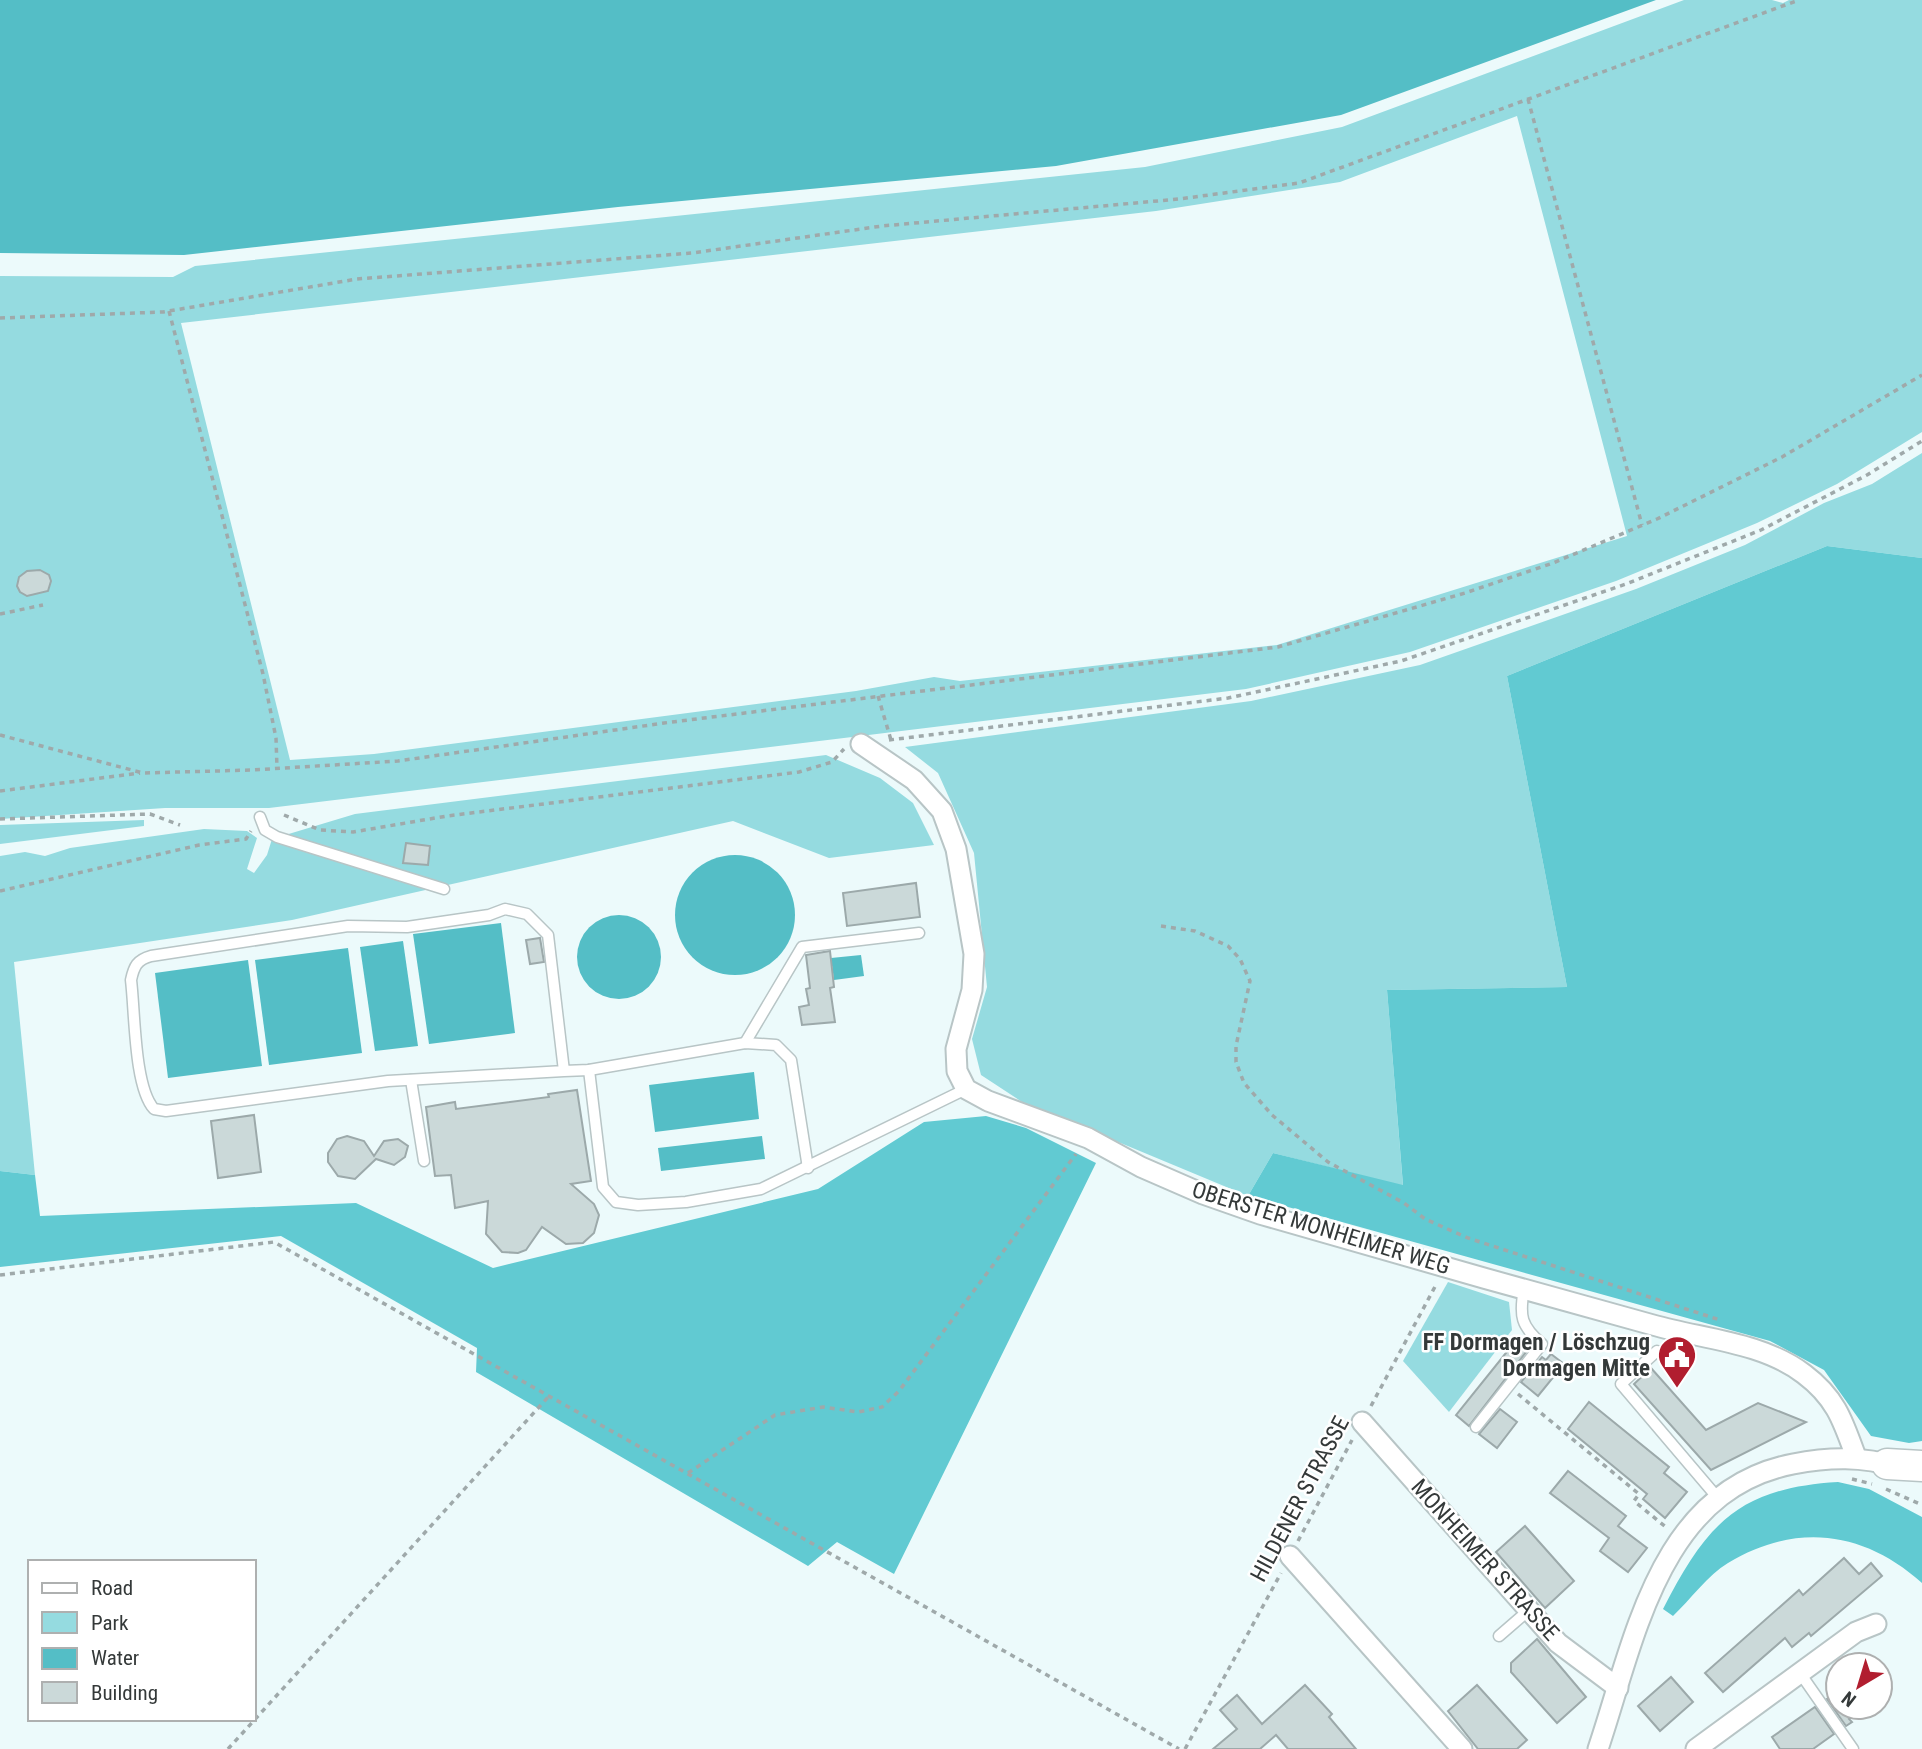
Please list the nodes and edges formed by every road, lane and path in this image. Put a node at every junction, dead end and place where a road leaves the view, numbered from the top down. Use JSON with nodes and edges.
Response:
{"nodes":[{"id":1,"x":1799,"y":0,"type":"edge"},
{"id":2,"x":1528,"y":99,"type":"junction"},
{"id":3,"x":169,"y":311,"type":"junction"},
{"id":4,"x":0,"y":318,"type":"edge"},
{"id":5,"x":1922,"y":375,"type":"edge"},
{"id":6,"x":1922,"y":441,"type":"edge"},
{"id":7,"x":1642,"y":525,"type":"junction"},
{"id":8,"x":43,"y":605,"type":"dead end"},
{"id":9,"x":0,"y":614,"type":"edge"},
{"id":10,"x":878,"y":696,"type":"junction"},
{"id":11,"x":0,"y":735,"type":"edge"},
{"id":12,"x":891,"y":740,"type":"junction"},
{"id":13,"x":854,"y":745,"type":"junction"},
{"id":14,"x":277,"y":768,"type":"junction"},
{"id":15,"x":143,"y":773,"type":"junction"},
{"id":16,"x":0,"y":790,"type":"edge"},
{"id":17,"x":284,"y":815,"type":"dead end"},
{"id":18,"x":260,"y":817,"type":"joint"},
{"id":19,"x":0,"y":819,"type":"edge"},
{"id":20,"x":180,"y":825,"type":"dead end"},
{"id":21,"x":444,"y":889,"type":"dead end"},
{"id":22,"x":0,"y":891,"type":"edge"},
{"id":23,"x":1161,"y":926,"type":"dead end"},
{"id":24,"x":919,"y":933,"type":"dead end"},
{"id":25,"x":745,"y":1043,"type":"junction"},
{"id":26,"x":589,"y":1070,"type":"junction"},
{"id":27,"x":564,"y":1072,"type":"junction"},
{"id":28,"x":411,"y":1080,"type":"junction"},
{"id":29,"x":966,"y":1089,"type":"junction"},
{"id":30,"x":1088,"y":1138,"type":"junction"},
{"id":31,"x":424,"y":1161,"type":"dead end"},
{"id":32,"x":808,"y":1168,"type":"junction"},
{"id":33,"x":1446,"y":1266,"type":"junction"},
{"id":34,"x":0,"y":1275,"type":"edge"},
{"id":35,"x":1524,"y":1289,"type":"junction"},
{"id":36,"x":1731,"y":1326,"type":"dead end"},
{"id":37,"x":1675,"y":1331,"type":"junction"},
{"id":38,"x":1508,"y":1386,"type":"junction"},
{"id":39,"x":550,"y":1395,"type":"junction"},
{"id":40,"x":1362,"y":1422,"type":"junction"},
{"id":41,"x":1476,"y":1427,"type":"dead end"},
{"id":42,"x":1856,"y":1457,"type":"junction"},
{"id":43,"x":1887,"y":1464,"type":"junction"},
{"id":44,"x":1922,"y":1466,"type":"edge"},
{"id":45,"x":688,"y":1474,"type":"junction"},
{"id":46,"x":1922,"y":1475,"type":"edge"},
{"id":47,"x":1840,"y":1477,"type":"dead end"},
{"id":48,"x":1717,"y":1497,"type":"junction"},
{"id":49,"x":1922,"y":1505,"type":"edge"},
{"id":50,"x":1680,"y":1538,"type":"junction"},
{"id":51,"x":1290,"y":1556,"type":"junction"},
{"id":52,"x":1529,"y":1610,"type":"junction"},
{"id":53,"x":1876,"y":1624,"type":"dead end"},
{"id":54,"x":1499,"y":1636,"type":"dead end"},
{"id":55,"x":1800,"y":1673,"type":"junction"},
{"id":56,"x":1618,"y":1688,"type":"junction"},
{"id":57,"x":256,"y":1718,"type":"edge"},
{"id":58,"x":253,"y":1721,"type":"edge"},
{"id":59,"x":1703,"y":1747,"type":"edge"},
{"id":60,"x":228,"y":1749,"type":"edge"},
{"id":61,"x":1179,"y":1749,"type":"edge"},
{"id":62,"x":1185,"y":1749,"type":"edge"},
{"id":63,"x":1462,"y":1749,"type":"edge"},
{"id":64,"x":1598,"y":1749,"type":"edge"},
{"id":65,"x":1853,"y":1749,"type":"edge"}],
"edges":[{"from":1,"to":2,"type":"path"},
{"from":2,"to":3,"type":"path"},
{"from":2,"to":7,"type":"path"},
{"from":3,"to":4,"type":"path"},
{"from":3,"to":14,"type":"path"},
{"from":5,"to":7,"type":"path"},
{"from":6,"to":12,"type":"path"},
{"from":7,"to":10,"type":"path"},
{"from":8,"to":9,"type":"path"},
{"from":10,"to":12,"type":"path"},
{"from":10,"to":14,"type":"path"},
{"from":11,"to":15,"type":"path"},
{"from":12,"to":13,"type":"path"},
{"from":13,"to":17,"type":"path"},
{"from":13,"to":29,"type":"street"},
{"from":14,"to":15,"type":"path"},
{"from":15,"to":16,"type":"path"},
{"from":18,"to":21,"type":"lane"},
{"from":18,"to":22,"type":"path"},
{"from":19,"to":20,"type":"path"},
{"from":23,"to":36,"type":"path"},
{"from":24,"to":25,"type":"lane"},
{"from":25,"to":26,"type":"lane"},
{"from":25,"to":32,"type":"lane"},
{"from":26,"to":27,"type":"lane"},
{"from":26,"to":32,"type":"lane"},
{"from":27,"to":28,"type":"lane"},
{"from":27,"to":28,"type":"lane"},
{"from":28,"to":31,"type":"lane"},
{"from":29,"to":30,"type":"street","name":"OBERSTER MONHEIMER WEG"},
{"from":29,"to":32,"type":"lane"},
{"from":30,"to":33,"type":"street","name":"OBERSTER MONHEIMER WEG"},
{"from":30,"to":45,"type":"path"},
{"from":33,"to":35,"type":"street","name":"OBERSTER MONHEIMER WEG"},
{"from":33,"to":40,"type":"path","name":"HILDENER STRASSE"},
{"from":34,"to":39,"type":"path"},
{"from":35,"to":37,"type":"street","name":"OBERSTER MONHEIMER WEG"},
{"from":35,"to":38,"type":"lane"},
{"from":37,"to":42,"type":"street","name":"OBERSTER MONHEIMER WEG"},
{"from":37,"to":48,"type":"lane"},
{"from":38,"to":41,"type":"lane"},
{"from":38,"to":50,"type":"path"},
{"from":39,"to":45,"type":"path"},
{"from":39,"to":57,"type":"path"},
{"from":40,"to":51,"type":"path","name":"HILDENER STRASSE"},
{"from":40,"to":52,"type":"street","name":"MONHEIMER STRASSE"},
{"from":42,"to":43,"type":"street"},
{"from":42,"to":48,"type":"street"},
{"from":43,"to":44,"type":"main road"},
{"from":43,"to":46,"type":"street"},
{"from":45,"to":61,"type":"path"},
{"from":47,"to":49,"type":"path"},
{"from":48,"to":50,"type":"street"},
{"from":50,"to":56,"type":"street"},
{"from":51,"to":62,"type":"path","name":"HILDENER STRASSE"},
{"from":51,"to":63,"type":"street"},
{"from":52,"to":54,"type":"lane"},
{"from":52,"to":56,"type":"street","name":"MONHEIMER STRASSE"},
{"from":53,"to":55,"type":"street"},
{"from":55,"to":59,"type":"street"},
{"from":55,"to":65,"type":"lane"},
{"from":56,"to":64,"type":"street"},
{"from":58,"to":60,"type":"path"}]}
